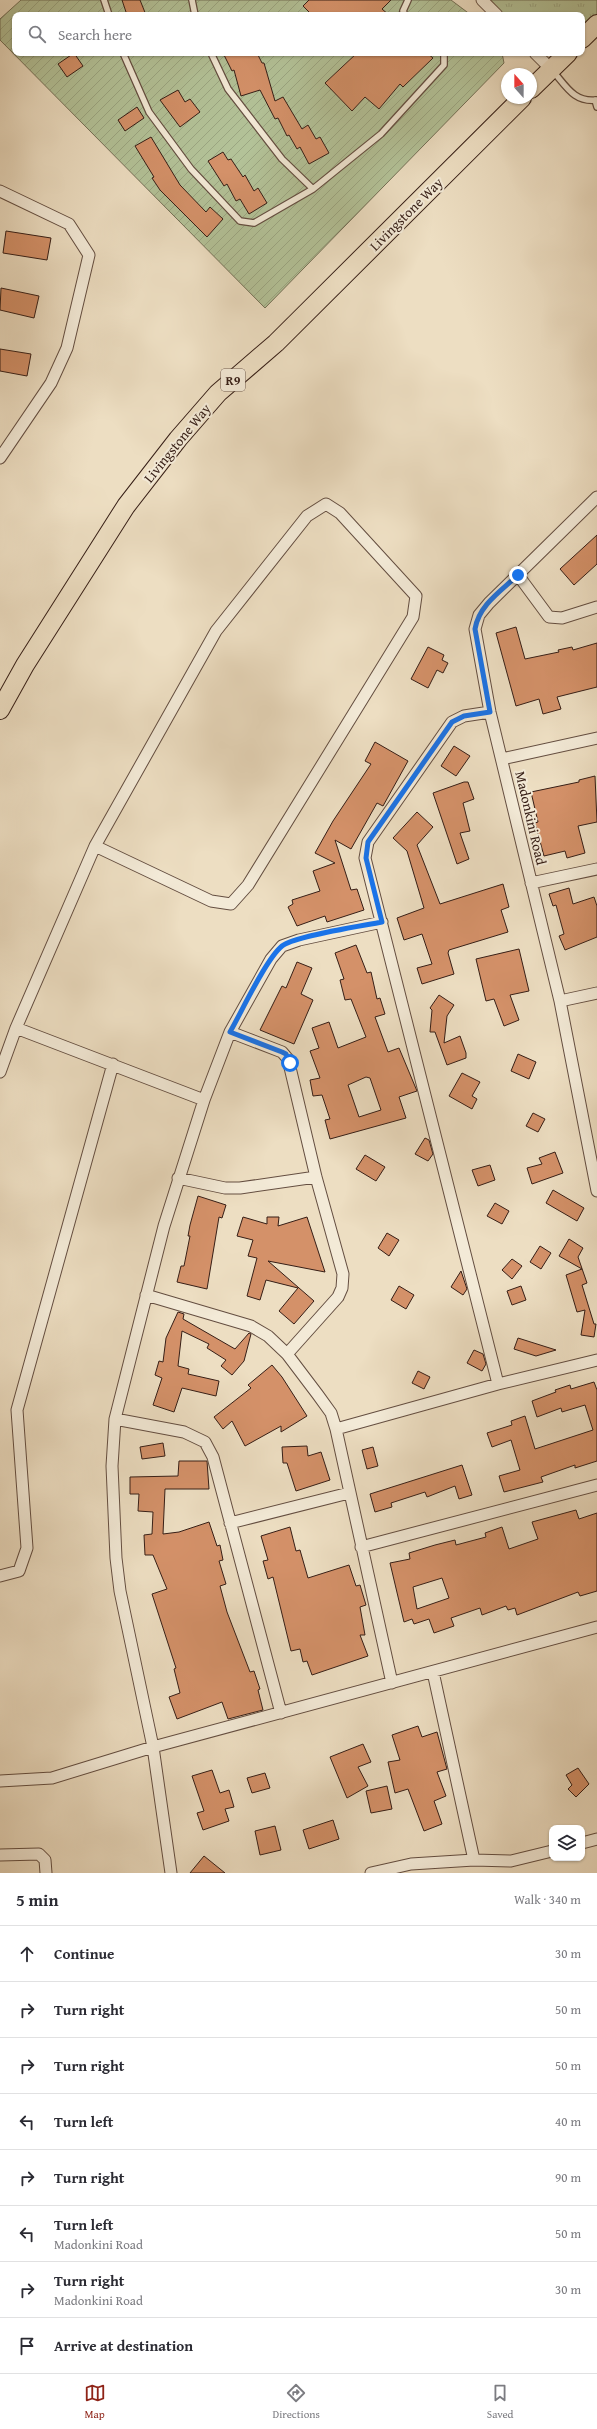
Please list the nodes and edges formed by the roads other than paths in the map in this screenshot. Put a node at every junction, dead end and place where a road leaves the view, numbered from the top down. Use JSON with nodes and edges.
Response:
{"nodes":[{"id":1,"x":104,"y":0,"type":"edge"},
{"id":2,"x":192,"y":0,"type":"edge"},
{"id":3,"x":408,"y":0,"type":"edge"},
{"id":4,"x":482,"y":0,"type":"edge"},
{"id":5,"x":108,"y":12,"type":"edge"},
{"id":6,"x":194,"y":12,"type":"edge"},
{"id":7,"x":404,"y":12,"type":"edge"},
{"id":8,"x":494,"y":12,"type":"edge"},
{"id":9,"x":597,"y":24,"type":"edge"},
{"id":10,"x":585,"y":36,"type":"edge"},
{"id":11,"x":124,"y":56,"type":"edge"},
{"id":12,"x":212,"y":56,"type":"edge"},
{"id":13,"x":444,"y":56,"type":"edge"},
{"id":14,"x":538,"y":56,"type":"edge"},
{"id":15,"x":565,"y":56,"type":"edge"},
{"id":16,"x":551,"y":69,"type":"junction"},
{"id":17,"x":537,"y":83,"type":"edge"},
{"id":18,"x":596,"y":100,"type":"edge"},
{"id":19,"x":516,"y":104,"type":"edge"},
{"id":20,"x":597,"y":107,"type":"edge"},
{"id":21,"x":313,"y":189,"type":"junction"},
{"id":22,"x":0,"y":191,"type":"edge"},
{"id":23,"x":0,"y":458,"type":"edge"},
{"id":24,"x":597,"y":497,"type":"edge"},
{"id":25,"x":518,"y":575,"type":"junction"},
{"id":26,"x":597,"y":607,"type":"edge"},
{"id":27,"x":0,"y":710,"type":"edge"},
{"id":28,"x":490,"y":712,"type":"junction"},
{"id":29,"x":597,"y":738,"type":"edge"},
{"id":30,"x":502,"y":759,"type":"junction"},
{"id":31,"x":95,"y":846,"type":"junction"},
{"id":32,"x":597,"y":870,"type":"edge"},
{"id":33,"x":531,"y":882,"type":"junction"},
{"id":34,"x":382,"y":922,"type":"junction"},
{"id":35,"x":597,"y":993,"type":"edge"},
{"id":36,"x":560,"y":1000,"type":"junction"},
{"id":37,"x":16,"y":1028,"type":"junction"},
{"id":38,"x":230,"y":1032,"type":"junction"},
{"id":39,"x":113,"y":1064,"type":"junction"},
{"id":40,"x":0,"y":1072,"type":"edge"},
{"id":41,"x":204,"y":1100,"type":"junction"},
{"id":42,"x":316,"y":1177,"type":"junction"},
{"id":43,"x":178,"y":1178,"type":"junction"},
{"id":44,"x":597,"y":1192,"type":"edge"},
{"id":45,"x":146,"y":1295,"type":"junction"},
{"id":46,"x":287,"y":1354,"type":"junction"},
{"id":47,"x":597,"y":1360,"type":"edge"},
{"id":48,"x":498,"y":1384,"type":"junction"},
{"id":49,"x":115,"y":1419,"type":"junction"},
{"id":50,"x":336,"y":1429,"type":"junction"},
{"id":51,"x":597,"y":1485,"type":"edge"},
{"id":52,"x":349,"y":1493,"type":"junction"},
{"id":53,"x":230,"y":1523,"type":"junction"},
{"id":54,"x":361,"y":1547,"type":"junction"},
{"id":55,"x":0,"y":1576,"type":"edge"},
{"id":56,"x":597,"y":1627,"type":"edge"},
{"id":57,"x":433,"y":1672,"type":"junction"},
{"id":58,"x":392,"y":1683,"type":"junction"},
{"id":59,"x":281,"y":1712,"type":"junction"},
{"id":60,"x":154,"y":1747,"type":"junction"},
{"id":61,"x":0,"y":1781,"type":"edge"},
{"id":62,"x":597,"y":1840,"type":"edge"},
{"id":63,"x":585,"y":1842,"type":"edge"},
{"id":64,"x":549,"y":1852,"type":"edge"},
{"id":65,"x":0,"y":1855,"type":"edge"},
{"id":66,"x":474,"y":1860,"type":"junction"},
{"id":67,"x":46,"y":1873,"type":"edge"},
{"id":68,"x":171,"y":1873,"type":"edge"},
{"id":69,"x":371,"y":1873,"type":"edge"}],
"edges":[{"from":1,"to":5,"type":"lane"},
{"from":2,"to":6,"type":"lane"},
{"from":3,"to":7,"type":"lane"},
{"from":4,"to":8,"type":"street"},
{"from":9,"to":10,"type":"highway"},
{"from":11,"to":21,"type":"lane"},
{"from":12,"to":21,"type":"lane"},
{"from":13,"to":21,"type":"lane"},
{"from":14,"to":16,"type":"street"},
{"from":15,"to":16,"type":"highway"},
{"from":16,"to":17,"type":"highway"},
{"from":16,"to":18,"type":"lane"},
{"from":18,"to":20,"type":"lane"},
{"from":19,"to":27,"type":"highway","name":"Livingstone Way","number":"R9"},
{"from":22,"to":23,"type":"street"},
{"from":24,"to":25,"type":"street","name":"Madonkini Road"},
{"from":25,"to":26,"type":"street"},
{"from":25,"to":28,"type":"street","name":"Madonkini Road"},
{"from":28,"to":30,"type":"street","name":"Madonkini Road"},
{"from":28,"to":34,"type":"street"},
{"from":29,"to":30,"type":"street"},
{"from":30,"to":33,"type":"street","name":"Madonkini Road"},
{"from":31,"to":31,"type":"street"},
{"from":31,"to":37,"type":"street"},
{"from":32,"to":33,"type":"street"},
{"from":33,"to":36,"type":"street","name":"Madonkini Road"},
{"from":34,"to":38,"type":"street"},
{"from":34,"to":48,"type":"street"},
{"from":35,"to":36,"type":"street"},
{"from":36,"to":44,"type":"street","name":"Madonkini Road"},
{"from":37,"to":39,"type":"street"},
{"from":37,"to":40,"type":"street"},
{"from":38,"to":41,"type":"street"},
{"from":38,"to":42,"type":"street"},
{"from":39,"to":41,"type":"street"},
{"from":39,"to":55,"type":"street"},
{"from":41,"to":43,"type":"street"},
{"from":42,"to":43,"type":"street"},
{"from":42,"to":46,"type":"street"},
{"from":43,"to":45,"type":"street"},
{"from":45,"to":46,"type":"street"},
{"from":45,"to":49,"type":"street"},
{"from":46,"to":50,"type":"street"},
{"from":47,"to":48,"type":"street"},
{"from":48,"to":50,"type":"street"},
{"from":49,"to":53,"type":"street"},
{"from":49,"to":60,"type":"street"},
{"from":50,"to":52,"type":"street"},
{"from":51,"to":54,"type":"street"},
{"from":52,"to":53,"type":"street"},
{"from":52,"to":54,"type":"street"},
{"from":53,"to":59,"type":"street"},
{"from":54,"to":58,"type":"street"},
{"from":56,"to":57,"type":"street"},
{"from":57,"to":58,"type":"street"},
{"from":57,"to":66,"type":"street"},
{"from":58,"to":59,"type":"street"},
{"from":59,"to":60,"type":"street"},
{"from":60,"to":61,"type":"street"},
{"from":60,"to":68,"type":"street"},
{"from":62,"to":63,"type":"street"},
{"from":64,"to":66,"type":"street"},
{"from":65,"to":67,"type":"street"},
{"from":66,"to":69,"type":"street"}]}
